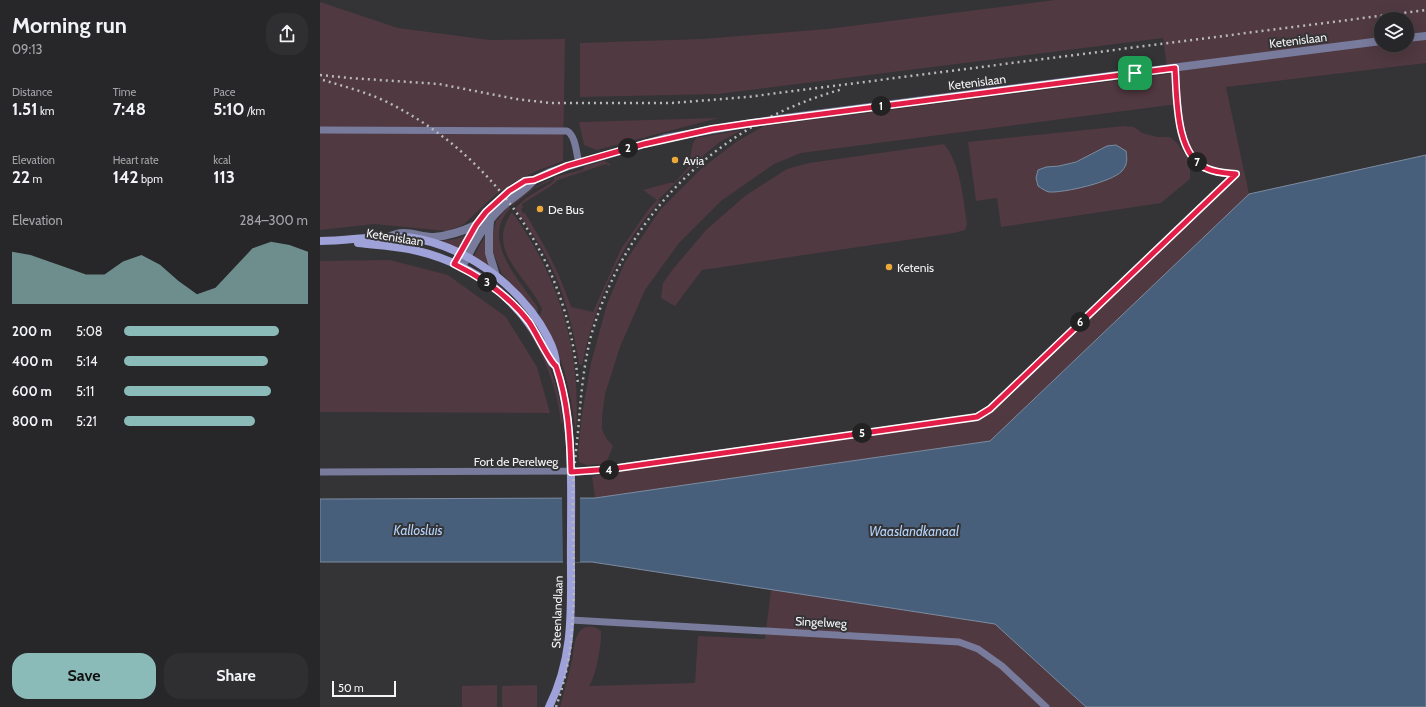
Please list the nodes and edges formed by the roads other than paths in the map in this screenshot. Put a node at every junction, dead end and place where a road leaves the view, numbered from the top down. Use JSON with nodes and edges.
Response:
{"nodes":[{"id":1,"x":1426,"y":36,"type":"edge"},
{"id":2,"x":1414,"y":37,"type":"edge"},
{"id":3,"x":1374,"y":42,"type":"edge"},
{"id":4,"x":1175,"y":68,"type":"junction"},
{"id":5,"x":320,"y":130,"type":"edge"},
{"id":6,"x":579,"y":162,"type":"junction"},
{"id":7,"x":534,"y":180,"type":"junction"},
{"id":8,"x":490,"y":220,"type":"junction"},
{"id":9,"x":476,"y":225,"type":"junction"},
{"id":10,"x":389,"y":237,"type":"junction"},
{"id":11,"x":320,"y":241,"type":"edge"},
{"id":12,"x":331,"y":241,"type":"junction"},
{"id":13,"x":464,"y":255,"type":"junction"},
{"id":14,"x":458,"y":266,"type":"junction"},
{"id":15,"x":496,"y":276,"type":"junction"},
{"id":16,"x":556,"y":366,"type":"junction"},
{"id":17,"x":320,"y":472,"type":"edge"},
{"id":18,"x":571,"y":472,"type":"junction"},
{"id":19,"x":571,"y":620,"type":"junction"},
{"id":20,"x":549,"y":707,"type":"edge"},
{"id":21,"x":1046,"y":707,"type":"edge"}],
"edges":[{"from":1,"to":2,"type":"street"},
{"from":3,"to":4,"type":"street","name":"Ketenislaan"},
{"from":4,"to":6,"type":"street","name":"Ketenislaan"},
{"from":4,"to":18,"type":"street","name":"Fort de Perelweg"},
{"from":5,"to":6,"type":"street"},
{"from":6,"to":7,"type":"street","name":"Ketenislaan"},
{"from":7,"to":8,"type":"street","name":"Ketenislaan"},
{"from":7,"to":9,"type":"street","name":"Ketenislaan"},
{"from":8,"to":13,"type":"street","name":"Ketenislaan"},
{"from":8,"to":15,"type":"street"},
{"from":9,"to":10,"type":"street","name":"Ketenislaan"},
{"from":9,"to":13,"type":"street","name":"Ketenislaan"},
{"from":10,"to":12,"type":"main road","name":"Ketenislaan"},
{"from":10,"to":13,"type":"main road","name":"Ketenislaan"},
{"from":11,"to":12,"type":"main road","name":"Ketenislaan"},
{"from":12,"to":14,"type":"main road","name":"Ketenislaan"},
{"from":13,"to":14,"type":"street","name":"Ketenislaan"},
{"from":13,"to":15,"type":"main road","name":"Ketenislaan"},
{"from":14,"to":16,"type":"main road"},
{"from":15,"to":16,"type":"main road","name":"Ketenislaan"},
{"from":16,"to":18,"type":"main road"},
{"from":17,"to":18,"type":"street","name":"Fort de Perelweg"},
{"from":18,"to":19,"type":"main road","name":"Steenlandlaan"},
{"from":19,"to":20,"type":"main road","name":"Steenlandlaan"},
{"from":19,"to":21,"type":"street","name":"Singelweg"}]}
